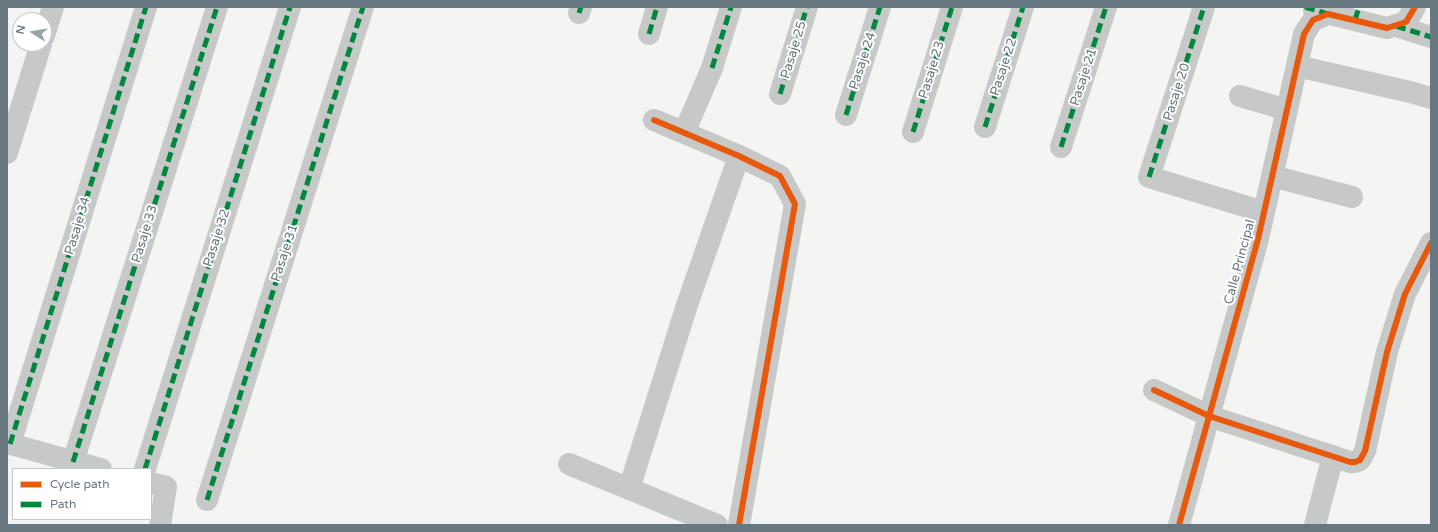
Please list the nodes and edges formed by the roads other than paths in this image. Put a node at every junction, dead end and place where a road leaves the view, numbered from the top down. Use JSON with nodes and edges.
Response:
{"nodes":[{"id":1,"x":146,"y":7,"type":"edge"},
{"id":2,"x":217,"y":7,"type":"edge"},
{"id":3,"x":290,"y":7,"type":"edge"},
{"id":4,"x":363,"y":7,"type":"edge"},
{"id":5,"x":657,"y":7,"type":"edge"},
{"id":6,"x":731,"y":7,"type":"edge"},
{"id":7,"x":807,"y":7,"type":"edge"},
{"id":8,"x":880,"y":7,"type":"edge"},
{"id":9,"x":952,"y":7,"type":"edge"},
{"id":10,"x":1023,"y":7,"type":"edge"},
{"id":11,"x":1106,"y":7,"type":"edge"},
{"id":12,"x":1204,"y":7,"type":"edge"},
{"id":13,"x":1305,"y":7,"type":"edge"},
{"id":14,"x":1415,"y":7,"type":"edge"},
{"id":15,"x":1328,"y":14,"type":"junction"},
{"id":16,"x":1357,"y":14,"type":"edge"},
{"id":17,"x":1396,"y":26,"type":"junction"},
{"id":18,"x":649,"y":34,"type":"dead end"},
{"id":19,"x":1431,"y":37,"type":"edge"},
{"id":20,"x":39,"y":52,"type":"edge"},
{"id":21,"x":1297,"y":66,"type":"junction"},
{"id":22,"x":780,"y":94,"type":"dead end"},
{"id":23,"x":1240,"y":96,"type":"dead end"},
{"id":24,"x":1431,"y":98,"type":"edge"},
{"id":25,"x":1287,"y":110,"type":"junction"},
{"id":26,"x":846,"y":115,"type":"dead end"},
{"id":27,"x":654,"y":120,"type":"dead end"},
{"id":28,"x":985,"y":127,"type":"dead end"},
{"id":29,"x":912,"y":132,"type":"dead end"},
{"id":30,"x":684,"y":133,"type":"junction"},
{"id":31,"x":1061,"y":147,"type":"dead end"},
{"id":32,"x":7,"y":153,"type":"edge"},
{"id":33,"x":739,"y":156,"type":"junction"},
{"id":34,"x":1272,"y":176,"type":"junction"},
{"id":35,"x":1352,"y":197,"type":"dead end"},
{"id":36,"x":1264,"y":212,"type":"junction"},
{"id":37,"x":1431,"y":243,"type":"edge"},
{"id":38,"x":1154,"y":390,"type":"dead end"},
{"id":39,"x":1209,"y":416,"type":"junction"},
{"id":40,"x":9,"y":444,"type":"edge"},
{"id":41,"x":1333,"y":456,"type":"junction"},
{"id":42,"x":74,"y":462,"type":"junction"},
{"id":43,"x":569,"y":464,"type":"dead end"},
{"id":44,"x":96,"y":468,"type":"edge"},
{"id":45,"x":144,"y":468,"type":"edge"},
{"id":46,"x":152,"y":483,"type":"edge"},
{"id":47,"x":629,"y":489,"type":"junction"},
{"id":48,"x":207,"y":500,"type":"dead end"},
{"id":49,"x":160,"y":525,"type":"edge"},
{"id":50,"x":717,"y":525,"type":"edge"},
{"id":51,"x":738,"y":525,"type":"edge"},
{"id":52,"x":1179,"y":525,"type":"edge"},
{"id":53,"x":1314,"y":525,"type":"edge"}],
"edges":[{"from":1,"to":40,"type":"street","name":"Pasaje 34"},
{"from":2,"to":42,"type":"street","name":"Pasaje 33"},
{"from":3,"to":45,"type":"street","name":"Pasaje 32"},
{"from":4,"to":48,"type":"street","name":"Pasaje 31"},
{"from":5,"to":18,"type":"street"},
{"from":6,"to":30,"type":"street"},
{"from":7,"to":22,"type":"street","name":"Pasaje 25"},
{"from":8,"to":26,"type":"street","name":"Pasaje 24"},
{"from":9,"to":29,"type":"street","name":"Pasaje 23"},
{"from":10,"to":28,"type":"street","name":"Pasaje 22"},
{"from":11,"to":31,"type":"street","name":"Pasaje 21"},
{"from":12,"to":36,"type":"street","name":"Pasaje 20"},
{"from":13,"to":15,"type":"street"},
{"from":14,"to":17,"type":"street"},
{"from":15,"to":16,"type":"street"},
{"from":15,"to":21,"type":"street","name":"Calle Principal"},
{"from":16,"to":17,"type":"street"},
{"from":17,"to":19,"type":"street"},
{"from":20,"to":32,"type":"street"},
{"from":21,"to":24,"type":"street"},
{"from":21,"to":25,"type":"street","name":"Calle Principal"},
{"from":23,"to":25,"type":"street"},
{"from":25,"to":34,"type":"street","name":"Calle Principal"},
{"from":27,"to":30,"type":"street"},
{"from":30,"to":33,"type":"street"},
{"from":33,"to":47,"type":"street"},
{"from":33,"to":51,"type":"street"},
{"from":34,"to":35,"type":"street"},
{"from":34,"to":36,"type":"street","name":"Calle Principal"},
{"from":36,"to":39,"type":"street","name":"Calle Principal"},
{"from":37,"to":41,"type":"street"},
{"from":38,"to":39,"type":"street"},
{"from":39,"to":41,"type":"street"},
{"from":39,"to":52,"type":"street","name":"Calle Principal"},
{"from":40,"to":42,"type":"street"},
{"from":41,"to":53,"type":"street"},
{"from":42,"to":44,"type":"street"},
{"from":43,"to":47,"type":"street"},
{"from":46,"to":49,"type":"street"},
{"from":47,"to":50,"type":"street"}]}
